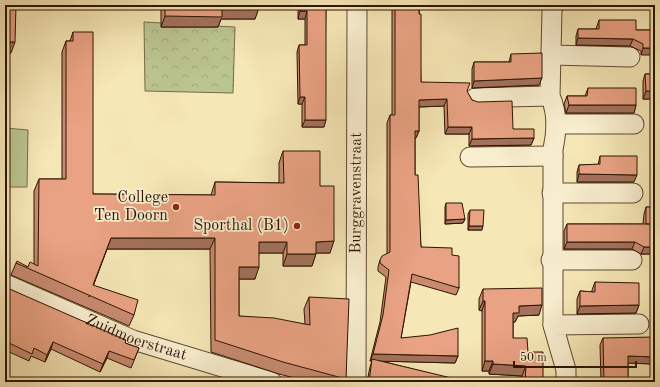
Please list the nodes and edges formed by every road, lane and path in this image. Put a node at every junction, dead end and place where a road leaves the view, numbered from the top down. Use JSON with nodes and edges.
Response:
{"nodes":[{"id":1,"x":357,"y":5,"type":"edge"},
{"id":2,"x":554,"y":5,"type":"edge"},
{"id":3,"x":551,"y":55,"type":"junction"},
{"id":4,"x":630,"y":57,"type":"dead end"},
{"id":5,"x":550,"y":96,"type":"junction"},
{"id":6,"x":475,"y":98,"type":"dead end"},
{"id":7,"x":556,"y":124,"type":"junction"},
{"id":8,"x":634,"y":124,"type":"dead end"},
{"id":9,"x":553,"y":156,"type":"junction"},
{"id":10,"x":470,"y":157,"type":"dead end"},
{"id":11,"x":552,"y":193,"type":"junction"},
{"id":12,"x":632,"y":193,"type":"dead end"},
{"id":13,"x":551,"y":260,"type":"junction"},
{"id":14,"x":632,"y":260,"type":"dead end"},
{"id":15,"x":5,"y":284,"type":"edge"},
{"id":16,"x":639,"y":324,"type":"dead end"},
{"id":17,"x":553,"y":325,"type":"junction"},
{"id":18,"x":272,"y":382,"type":"edge"},
{"id":19,"x":356,"y":382,"type":"edge"},
{"id":20,"x":566,"y":382,"type":"edge"}],
"edges":[{"from":1,"to":19,"type":"street","name":"Burggravenstraat"},
{"from":2,"to":3,"type":"street"},
{"from":3,"to":4,"type":"street"},
{"from":3,"to":5,"type":"street"},
{"from":5,"to":6,"type":"street"},
{"from":5,"to":7,"type":"street"},
{"from":7,"to":8,"type":"street"},
{"from":7,"to":9,"type":"street"},
{"from":9,"to":10,"type":"street"},
{"from":9,"to":11,"type":"street"},
{"from":11,"to":12,"type":"street"},
{"from":11,"to":13,"type":"street"},
{"from":13,"to":14,"type":"street"},
{"from":13,"to":17,"type":"street"},
{"from":15,"to":18,"type":"street","name":"Zuidmoerstraat"},
{"from":16,"to":17,"type":"street"},
{"from":17,"to":20,"type":"street"}]}
